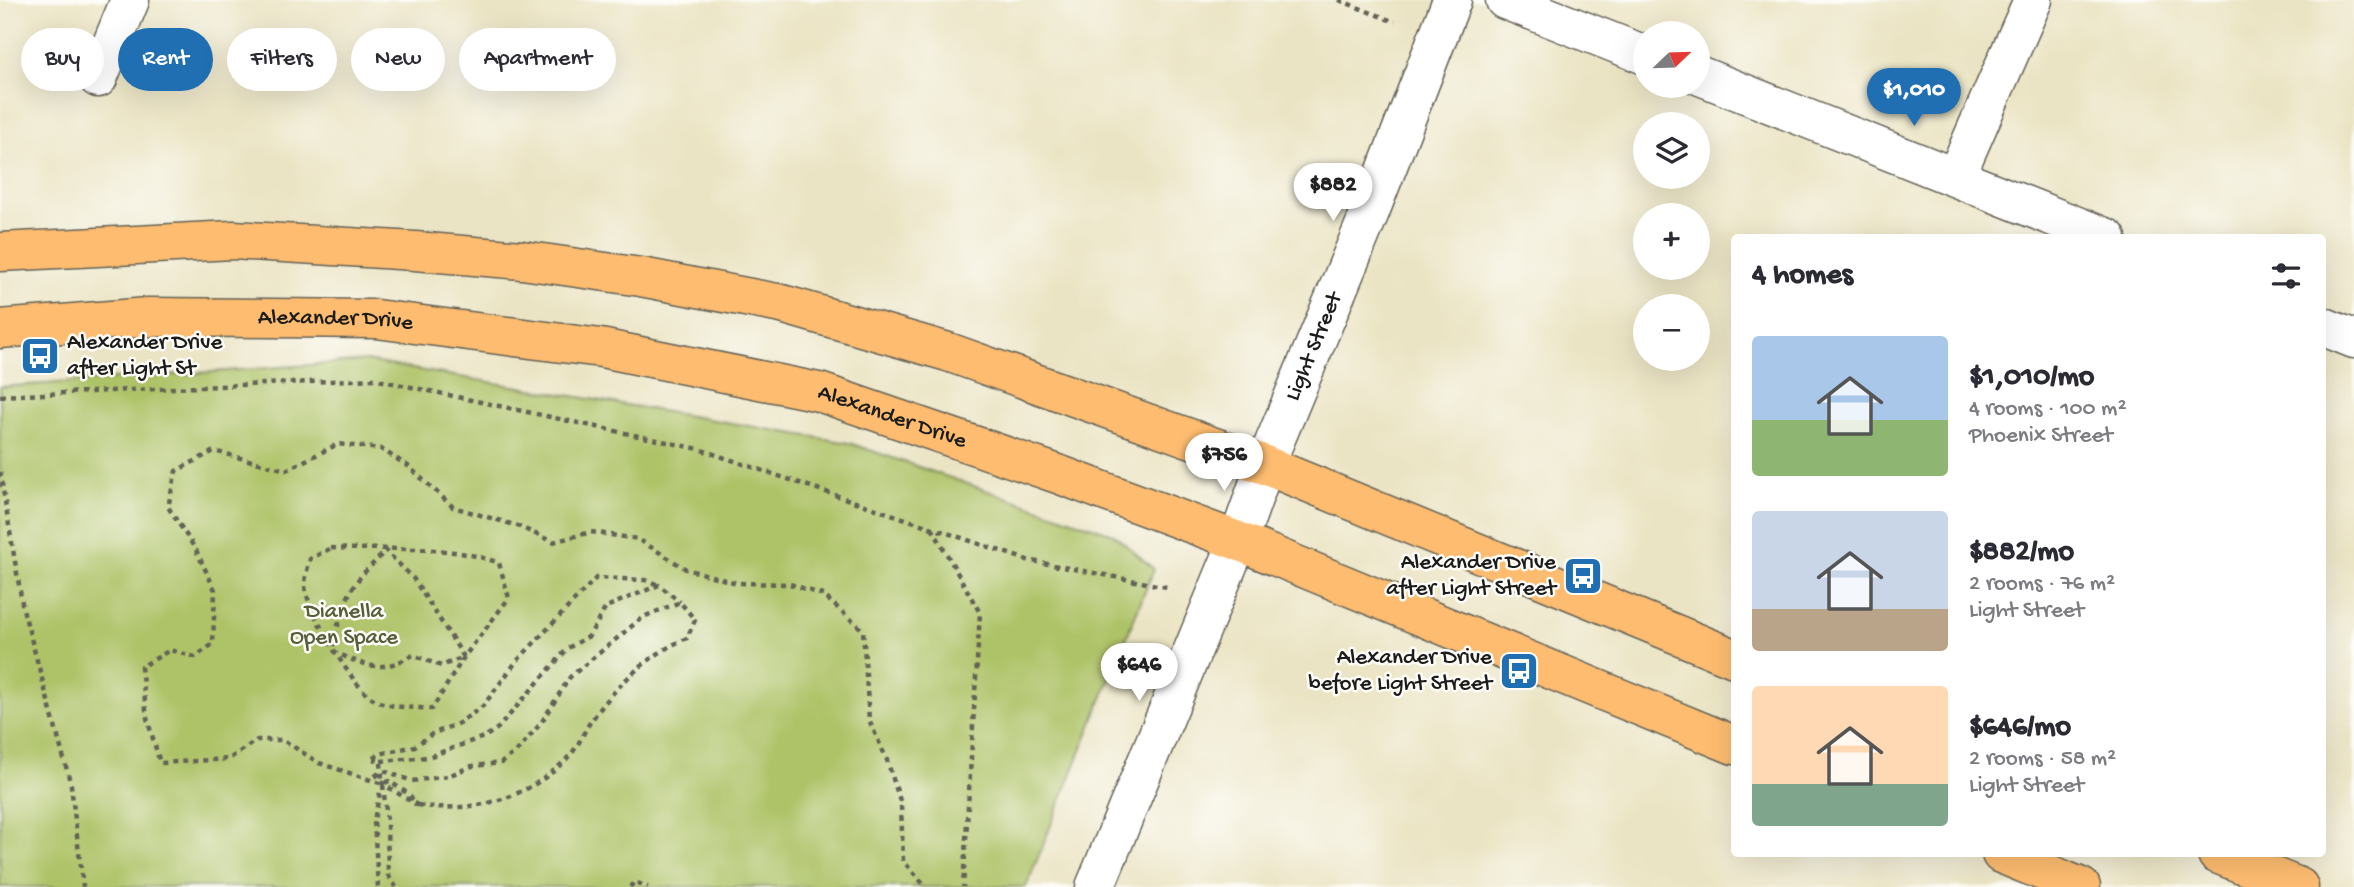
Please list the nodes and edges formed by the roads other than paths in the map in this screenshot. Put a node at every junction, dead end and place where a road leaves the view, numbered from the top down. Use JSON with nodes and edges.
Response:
{"nodes":[{"id":1,"x":130,"y":0,"type":"edge"},
{"id":2,"x":1452,"y":0,"type":"edge"},
{"id":3,"x":1505,"y":0,"type":"edge"},
{"id":4,"x":2034,"y":0,"type":"edge"},
{"id":5,"x":1633,"y":50,"type":"edge"},
{"id":6,"x":104,"y":61,"type":"edge"},
{"id":7,"x":1710,"y":80,"type":"edge"},
{"id":8,"x":1956,"y":176,"type":"junction"},
{"id":9,"x":2097,"y":234,"type":"edge"},
{"id":10,"x":0,"y":252,"type":"edge"},
{"id":11,"x":2326,"y":328,"type":"edge"},
{"id":12,"x":0,"y":329,"type":"edge"},
{"id":13,"x":2354,"y":339,"type":"edge"},
{"id":14,"x":1265,"y":465,"type":"junction"},
{"id":15,"x":1238,"y":541,"type":"junction"},
{"id":16,"x":1731,"y":657,"type":"edge"},
{"id":17,"x":1731,"y":744,"type":"edge"},
{"id":18,"x":2008,"y":857,"type":"edge"},
{"id":19,"x":2224,"y":857,"type":"edge"},
{"id":20,"x":1095,"y":887,"type":"edge"},
{"id":21,"x":2081,"y":887,"type":"edge"},
{"id":22,"x":2299,"y":887,"type":"edge"}],
"edges":[{"from":1,"to":6,"type":"street"},
{"from":2,"to":14,"type":"street","name":"Light Street"},
{"from":3,"to":5,"type":"street"},
{"from":4,"to":8,"type":"street"},
{"from":7,"to":8,"type":"street"},
{"from":8,"to":9,"type":"street"},
{"from":10,"to":14,"type":"main road"},
{"from":11,"to":13,"type":"street"},
{"from":12,"to":15,"type":"main road","name":"Alexander Drive"},
{"from":14,"to":15,"type":"street","name":"Light Street"},
{"from":14,"to":16,"type":"main road"},
{"from":15,"to":17,"type":"main road","name":"Alexander Drive"},
{"from":15,"to":20,"type":"street","name":"Light Street"},
{"from":18,"to":21,"type":"main road"},
{"from":19,"to":22,"type":"main road"}]}
